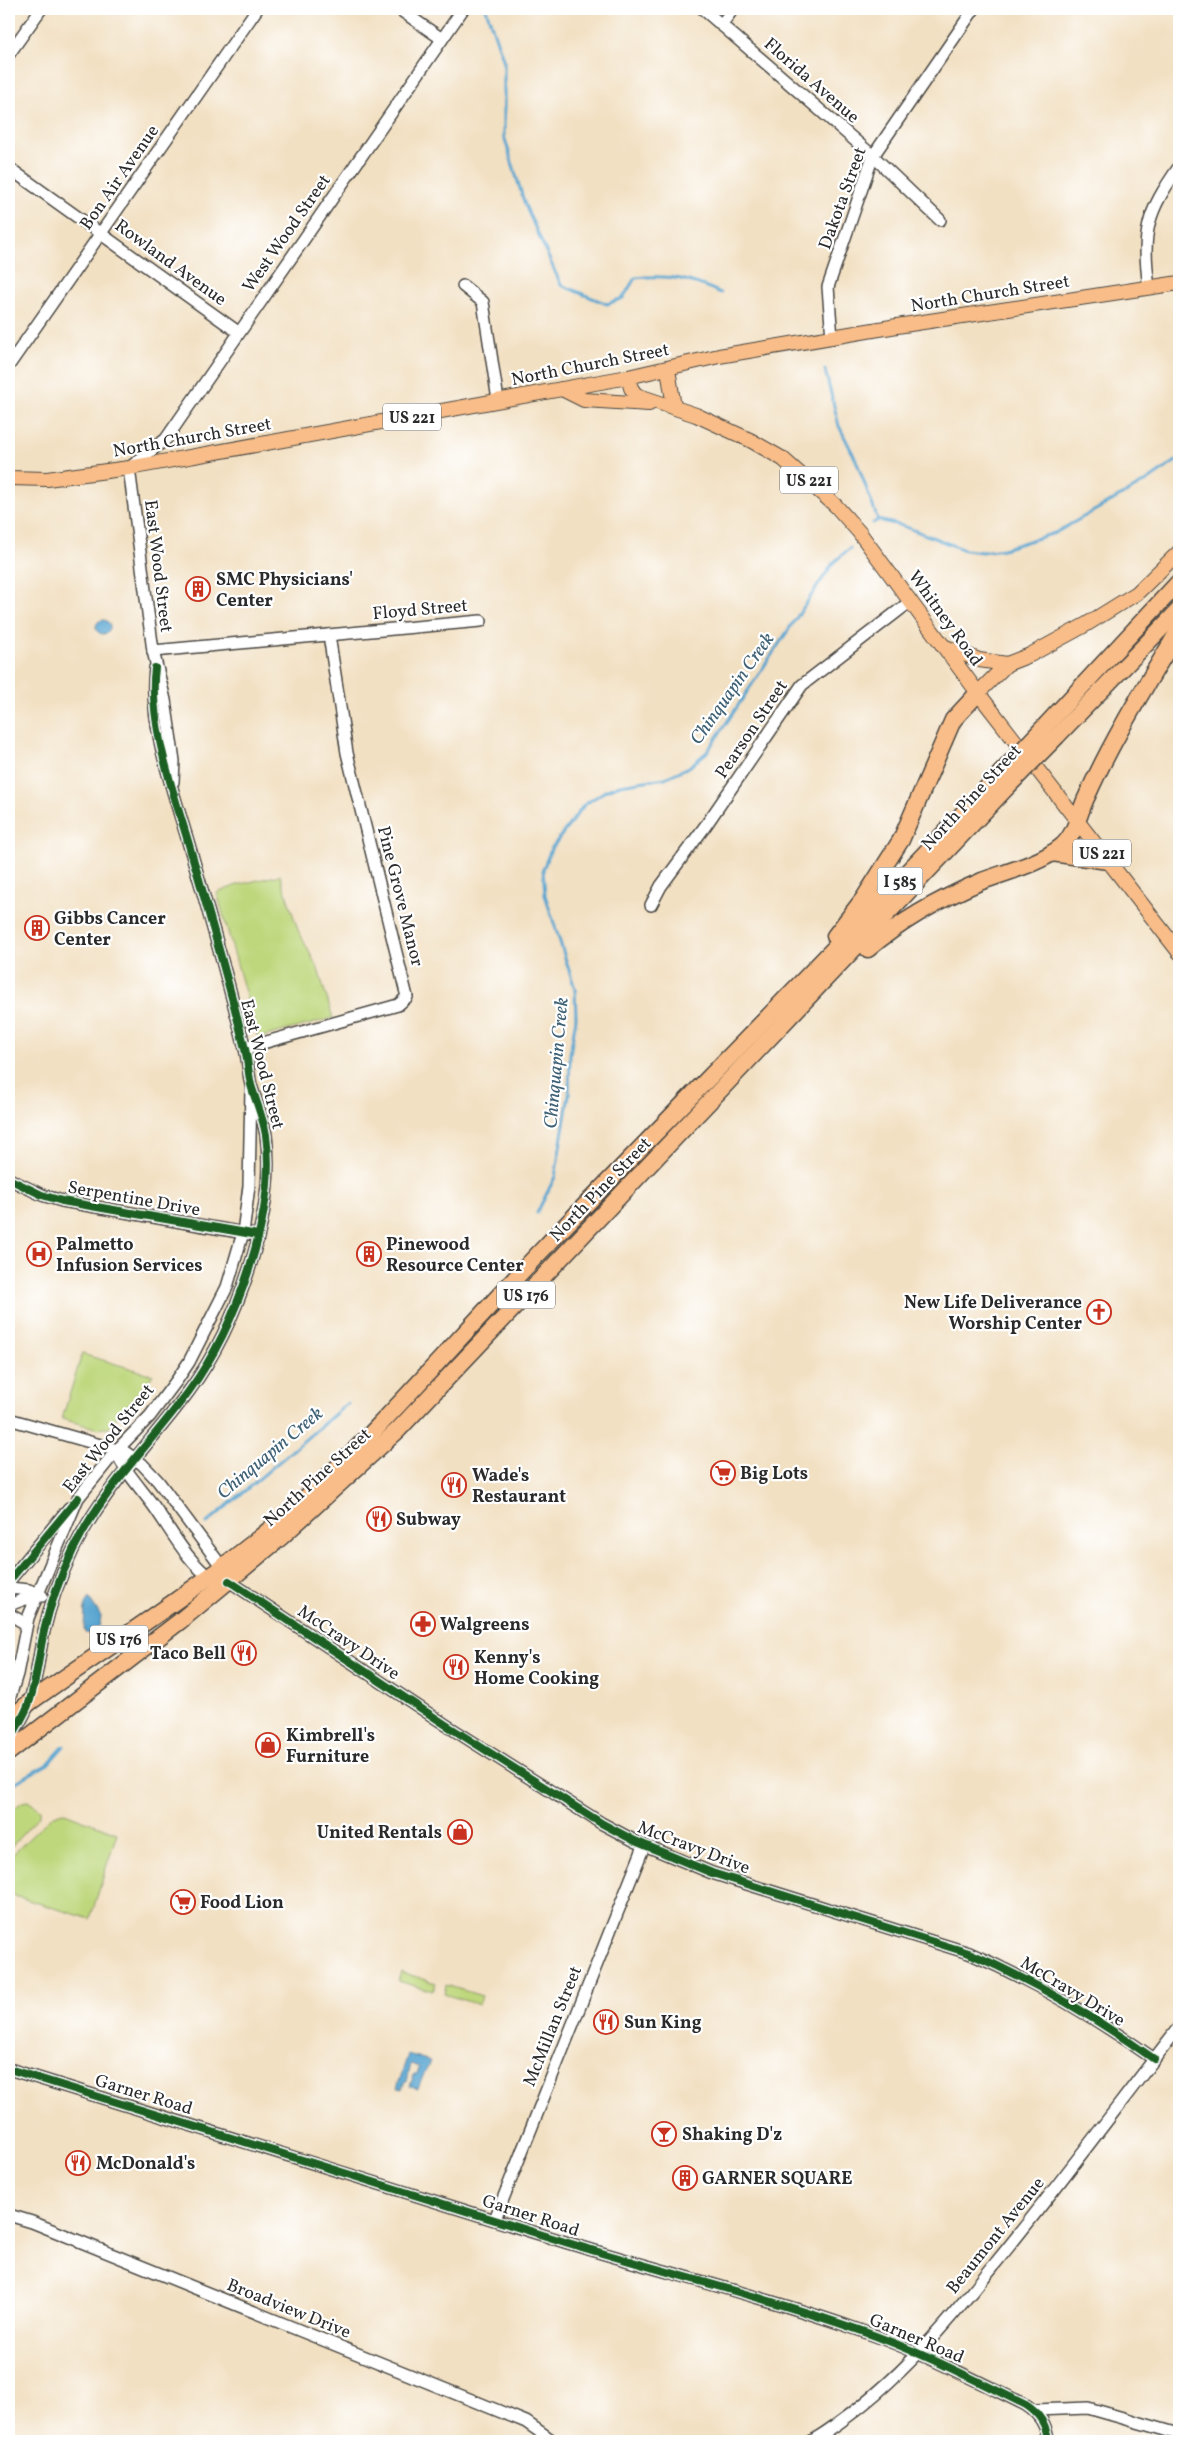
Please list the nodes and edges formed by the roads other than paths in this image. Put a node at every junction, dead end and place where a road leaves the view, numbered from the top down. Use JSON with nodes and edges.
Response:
{"nodes":[{"id":1,"x":41,"y":9,"type":"edge"},
{"id":2,"x":257,"y":9,"type":"edge"},
{"id":3,"x":399,"y":9,"type":"edge"},
{"id":4,"x":464,"y":9,"type":"edge"},
{"id":5,"x":703,"y":9,"type":"edge"},
{"id":6,"x":733,"y":9,"type":"edge"},
{"id":7,"x":974,"y":9,"type":"edge"},
{"id":8,"x":721,"y":25,"type":"junction"},
{"id":9,"x":442,"y":39,"type":"junction"},
{"id":10,"x":9,"y":54,"type":"edge"},
{"id":11,"x":873,"y":156,"type":"junction"},
{"id":12,"x":9,"y":168,"type":"edge"},
{"id":13,"x":1179,"y":168,"type":"edge"},
{"id":14,"x":940,"y":220,"type":"dead end"},
{"id":15,"x":101,"y":233,"type":"junction"},
{"id":16,"x":1179,"y":283,"type":"edge"},
{"id":17,"x":462,"y":286,"type":"dead end"},
{"id":18,"x":1149,"y":288,"type":"junction"},
{"id":19,"x":238,"y":332,"type":"junction"},
{"id":20,"x":832,"y":338,"type":"junction"},
{"id":21,"x":9,"y":365,"type":"edge"},
{"id":22,"x":668,"y":368,"type":"junction"},
{"id":23,"x":628,"y":377,"type":"junction"},
{"id":24,"x":562,"y":389,"type":"junction"},
{"id":25,"x":498,"y":400,"type":"junction"},
{"id":26,"x":671,"y":406,"type":"junction"},
{"id":27,"x":129,"y":468,"type":"junction"},
{"id":28,"x":9,"y":478,"type":"edge"},
{"id":29,"x":1179,"y":552,"type":"edge"},
{"id":30,"x":1179,"y":582,"type":"edge"},
{"id":31,"x":911,"y":601,"type":"junction"},
{"id":32,"x":1179,"y":610,"type":"edge"},
{"id":33,"x":481,"y":621,"type":"dead end"},
{"id":34,"x":1179,"y":630,"type":"edge"},
{"id":35,"x":329,"y":635,"type":"junction"},
{"id":36,"x":943,"y":646,"type":"junction"},
{"id":37,"x":153,"y":651,"type":"junction"},
{"id":38,"x":1007,"y":664,"type":"junction"},
{"id":39,"x":978,"y":693,"type":"junction"},
{"id":40,"x":1052,"y":730,"type":"junction"},
{"id":41,"x":1004,"y":780,"type":"junction"},
{"id":42,"x":1077,"y":820,"type":"junction"},
{"id":43,"x":1052,"y":853,"type":"junction"},
{"id":44,"x":1108,"y":860,"type":"junction"},
{"id":45,"x":651,"y":905,"type":"dead end"},
{"id":46,"x":1179,"y":952,"type":"edge"},
{"id":47,"x":797,"y":985,"type":"junction"},
{"id":48,"x":810,"y":997,"type":"junction"},
{"id":49,"x":245,"y":1048,"type":"junction"},
{"id":50,"x":251,"y":1084,"type":"junction"},
{"id":51,"x":9,"y":1179,"type":"edge"},
{"id":52,"x":242,"y":1233,"type":"junction"},
{"id":53,"x":258,"y":1235,"type":"junction"},
{"id":54,"x":9,"y":1419,"type":"edge"},
{"id":55,"x":116,"y":1451,"type":"junction"},
{"id":56,"x":134,"y":1458,"type":"junction"},
{"id":57,"x":124,"y":1470,"type":"junction"},
{"id":58,"x":78,"y":1498,"type":"junction"},
{"id":59,"x":44,"y":1538,"type":"junction"},
{"id":60,"x":51,"y":1559,"type":"junction"},
{"id":61,"x":226,"y":1573,"type":"junction"},
{"id":62,"x":209,"y":1577,"type":"junction"},
{"id":63,"x":9,"y":1581,"type":"edge"},
{"id":64,"x":9,"y":1588,"type":"edge"},
{"id":65,"x":36,"y":1597,"type":"junction"},
{"id":66,"x":53,"y":1601,"type":"junction"},
{"id":67,"x":9,"y":1605,"type":"edge"},
{"id":68,"x":9,"y":1614,"type":"edge"},
{"id":69,"x":26,"y":1624,"type":"junction"},
{"id":70,"x":9,"y":1700,"type":"edge"},
{"id":71,"x":30,"y":1702,"type":"junction"},
{"id":72,"x":9,"y":1720,"type":"edge"},
{"id":73,"x":9,"y":1741,"type":"edge"},
{"id":74,"x":9,"y":1752,"type":"edge"},
{"id":75,"x":644,"y":1846,"type":"junction"},
{"id":76,"x":1179,"y":2027,"type":"edge"},
{"id":77,"x":1154,"y":2059,"type":"junction"},
{"id":78,"x":9,"y":2069,"type":"edge"},
{"id":79,"x":9,"y":2215,"type":"edge"},
{"id":80,"x":495,"y":2219,"type":"junction"},
{"id":81,"x":920,"y":2353,"type":"junction"},
{"id":82,"x":1035,"y":2410,"type":"junction"},
{"id":83,"x":1179,"y":2434,"type":"edge"},
{"id":84,"x":553,"y":2441,"type":"edge"},
{"id":85,"x":812,"y":2441,"type":"edge"},
{"id":86,"x":1048,"y":2441,"type":"edge"}],
"edges":[{"from":1,"to":10,"type":"street"},
{"from":2,"to":15,"type":"street","name":"Bon Air Avenue"},
{"from":3,"to":9,"type":"street"},
{"from":4,"to":9,"type":"street","name":"West Wood Street"},
{"from":5,"to":8,"type":"street","name":"Florida Avenue"},
{"from":6,"to":8,"type":"street"},
{"from":7,"to":11,"type":"street","name":"Dakota Street"},
{"from":8,"to":11,"type":"street","name":"Florida Avenue"},
{"from":9,"to":19,"type":"street","name":"West Wood Street"},
{"from":11,"to":14,"type":"street","name":"Florida Avenue"},
{"from":11,"to":20,"type":"street","name":"Dakota Street"},
{"from":12,"to":15,"type":"street","name":"Rowland Avenue"},
{"from":13,"to":18,"type":"street"},
{"from":15,"to":19,"type":"street","name":"Rowland Avenue"},
{"from":15,"to":21,"type":"street","name":"Bon Air Avenue"},
{"from":16,"to":18,"type":"main road","name":"North Church Street"},
{"from":17,"to":25,"type":"street"},
{"from":18,"to":20,"type":"main road","name":"North Church Street"},
{"from":19,"to":27,"type":"street","name":"West Wood Street"},
{"from":20,"to":22,"type":"main road","name":"North Church Street"},
{"from":22,"to":23,"type":"main road","name":"North Church Street"},
{"from":22,"to":26,"type":"main road"},
{"from":23,"to":24,"type":"main road","name":"North Church Street","number":"US 221"},
{"from":23,"to":26,"type":"main road","name":"Whitney Road","number":"US 221"},
{"from":24,"to":25,"type":"main road","name":"North Church Street","number":"US 221"},
{"from":24,"to":26,"type":"main road"},
{"from":25,"to":27,"type":"main road","name":"North Church Street","number":"US 221"},
{"from":26,"to":31,"type":"main road","name":"Whitney Road","number":"US 221"},
{"from":27,"to":28,"type":"main road","name":"North Church Street","number":"US 221"},
{"from":27,"to":37,"type":"street","name":"East Wood Street"},
{"from":29,"to":38,"type":"main road"},
{"from":30,"to":40,"type":"highway","name":"North Pine Street","number":"I 585"},
{"from":31,"to":36,"type":"main road","name":"Whitney Road","number":"US 221"},
{"from":31,"to":45,"type":"street","name":"Pearson Street"},
{"from":32,"to":40,"type":"highway","name":"North Pine Street","number":"I 585"},
{"from":33,"to":35,"type":"street","name":"Floyd Street"},
{"from":34,"to":42,"type":"highway"},
{"from":35,"to":37,"type":"street","name":"Floyd Street"},
{"from":35,"to":49,"type":"street","name":"Pine Grove Manor"},
{"from":36,"to":38,"type":"main road"},
{"from":36,"to":39,"type":"main road","name":"Whitney Road","number":"US 221"},
{"from":37,"to":49,"type":"street","name":"East Wood Street"},
{"from":38,"to":39,"type":"main road"},
{"from":39,"to":42,"type":"main road","name":"Whitney Road","number":"US 221"},
{"from":39,"to":47,"type":"highway"},
{"from":40,"to":41,"type":"highway","name":"North Pine Street","number":"I 585","bridge":true},
{"from":41,"to":47,"type":"highway","name":"North Pine Street","number":"I 585"},
{"from":41,"to":48,"type":"highway","name":"North Pine Street","number":"I 585"},
{"from":42,"to":43,"type":"highway"},
{"from":42,"to":44,"type":"main road","name":"Whitney Road","number":"US 221"},
{"from":43,"to":44,"type":"highway"},
{"from":43,"to":48,"type":"highway"},
{"from":44,"to":46,"type":"main road","name":"Whitney Road","number":"US 221"},
{"from":47,"to":61,"type":"highway","name":"North Pine Street","number":"US 176"},
{"from":48,"to":61,"type":"highway","name":"North Pine Street","number":"US 176"},
{"from":49,"to":50,"type":"street","name":"East Wood Street"},
{"from":50,"to":52,"type":"street","name":"East Wood Street"},
{"from":50,"to":53,"type":"street","name":"East Wood Street"},
{"from":51,"to":52,"type":"street","name":"Serpentine Drive"},
{"from":52,"to":53,"type":"street","name":"Serpentine Drive"},
{"from":52,"to":55,"type":"street","name":"East Wood Street"},
{"from":53,"to":56,"type":"street","name":"East Wood Street"},
{"from":54,"to":55,"type":"street"},
{"from":55,"to":56,"type":"street"},
{"from":55,"to":57,"type":"street"},
{"from":55,"to":58,"type":"street","name":"East Wood Street"},
{"from":56,"to":57,"type":"street","name":"East Wood Street"},
{"from":56,"to":61,"type":"street","name":"McCravy Drive"},
{"from":57,"to":62,"type":"street"},
{"from":57,"to":66,"type":"street","name":"East Wood Street"},
{"from":58,"to":59,"type":"street"},
{"from":58,"to":60,"type":"street","name":"East Wood Street"},
{"from":59,"to":60,"type":"street"},
{"from":59,"to":63,"type":"street"},
{"from":60,"to":65,"type":"street","name":"East Wood Street"},
{"from":61,"to":62,"type":"highway","name":"North Pine Street","number":"US 176"},
{"from":61,"to":74,"type":"highway","name":"North Pine Street","number":"US 176"},
{"from":61,"to":75,"type":"street","name":"McCravy Drive"},
{"from":62,"to":71,"type":"highway","name":"North Pine Street","number":"US 176"},
{"from":64,"to":65,"type":"street"},
{"from":65,"to":66,"type":"street"},
{"from":65,"to":67,"type":"street"},
{"from":65,"to":69,"type":"street","name":"East Wood Street"},
{"from":66,"to":71,"type":"street","name":"East Wood Street"},
{"from":68,"to":69,"type":"street"},
{"from":69,"to":70,"type":"street","name":"East Wood Street"},
{"from":71,"to":72,"type":"highway","name":"North Pine Street","number":"US 176"},
{"from":71,"to":73,"type":"street","name":"East Wood Street"},
{"from":75,"to":77,"type":"street","name":"McCravy Drive"},
{"from":75,"to":80,"type":"street","name":"McMillan Street"},
{"from":76,"to":77,"type":"street","name":"Beaumont Avenue"},
{"from":77,"to":81,"type":"street","name":"Beaumont Avenue"},
{"from":78,"to":80,"type":"street","name":"Garner Road"},
{"from":79,"to":84,"type":"street","name":"Broadview Drive"},
{"from":80,"to":81,"type":"street","name":"Garner Road"},
{"from":81,"to":82,"type":"street","name":"Garner Road"},
{"from":81,"to":85,"type":"street","name":"Beaumont Avenue"},
{"from":82,"to":83,"type":"street","name":"Garner Road"},
{"from":82,"to":86,"type":"street"}]}
